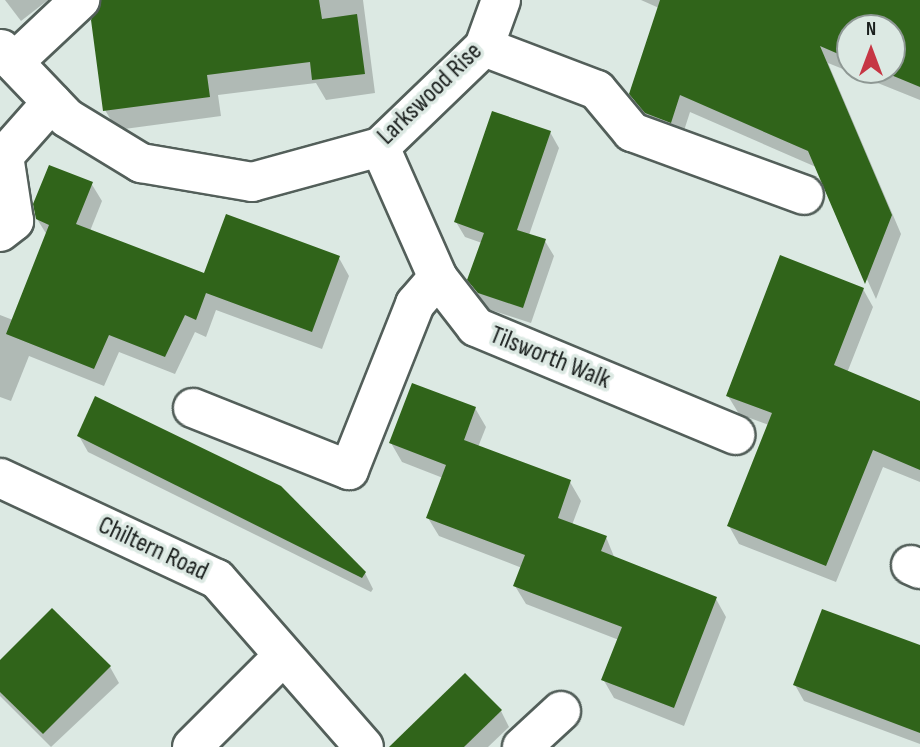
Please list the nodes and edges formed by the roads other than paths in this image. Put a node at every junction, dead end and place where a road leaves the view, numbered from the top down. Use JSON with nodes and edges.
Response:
{"nodes":[{"id":1,"x":80,"y":0,"type":"edge"},
{"id":2,"x":501,"y":0,"type":"edge"},
{"id":3,"x":484,"y":47,"type":"junction"},
{"id":4,"x":8,"y":55,"type":"edge"},
{"id":5,"x":52,"y":102,"type":"junction"},
{"id":6,"x":380,"y":147,"type":"junction"},
{"id":7,"x":804,"y":195,"type":"dead end"},
{"id":8,"x":0,"y":232,"type":"edge"},
{"id":9,"x":438,"y":278,"type":"junction"},
{"id":10,"x":193,"y":408,"type":"dead end"},
{"id":11,"x":735,"y":435,"type":"dead end"},
{"id":12,"x":0,"y":478,"type":"edge"},
{"id":13,"x":282,"y":657,"type":"junction"},
{"id":14,"x":561,"y":711,"type":"dead end"},
{"id":15,"x":192,"y":747,"type":"edge"},
{"id":16,"x":364,"y":747,"type":"edge"},
{"id":17,"x":522,"y":747,"type":"edge"}],
"edges":[{"from":1,"to":4,"type":"street"},
{"from":2,"to":3,"type":"street","name":"Larkswood Rise"},
{"from":3,"to":6,"type":"street","name":"Larkswood Rise"},
{"from":3,"to":7,"type":"street"},
{"from":4,"to":5,"type":"street","name":"Larkswood Rise"},
{"from":5,"to":6,"type":"street","name":"Larkswood Rise"},
{"from":5,"to":8,"type":"street"},
{"from":6,"to":9,"type":"street","name":"Tilsworth Walk"},
{"from":9,"to":10,"type":"street"},
{"from":9,"to":11,"type":"street","name":"Tilsworth Walk"},
{"from":12,"to":13,"type":"street","name":"Chiltern Road"},
{"from":13,"to":15,"type":"street"},
{"from":13,"to":16,"type":"street","name":"Chiltern Road"},
{"from":14,"to":17,"type":"street"}]}
